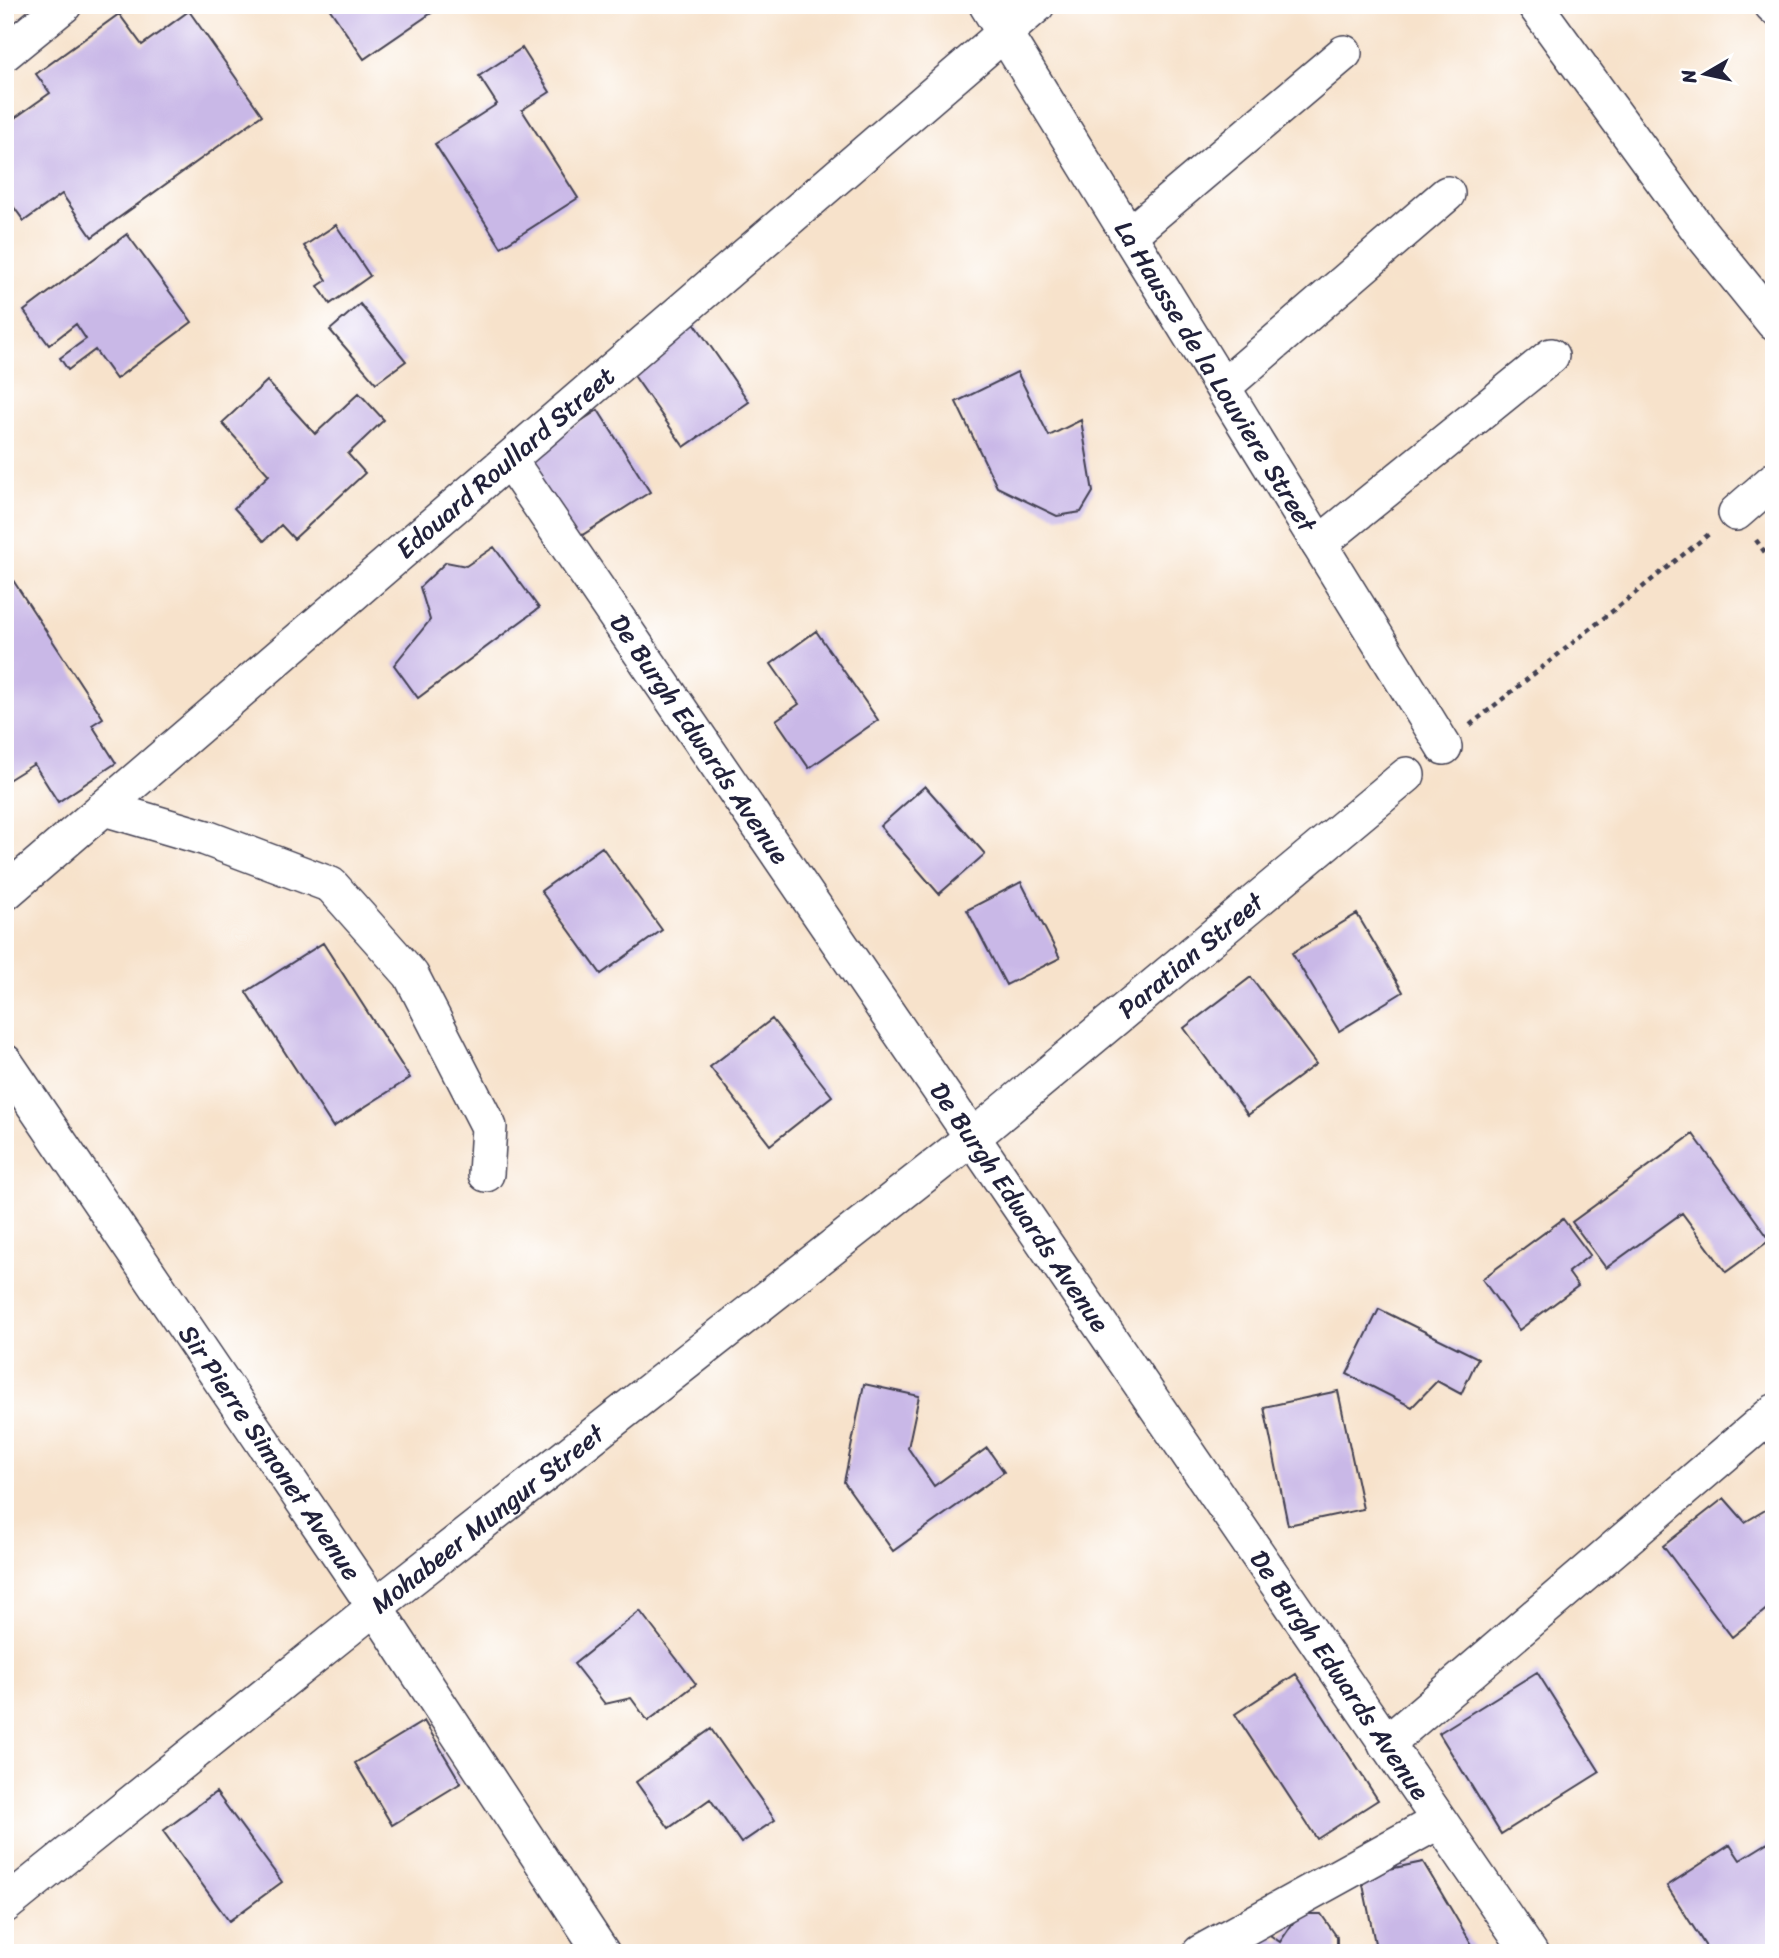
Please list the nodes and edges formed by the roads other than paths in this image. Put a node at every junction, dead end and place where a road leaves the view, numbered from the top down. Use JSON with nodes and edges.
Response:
{"nodes":[{"id":1,"x":64,"y":5,"type":"edge"},
{"id":2,"x":1037,"y":5,"type":"edge"},
{"id":3,"x":1535,"y":5,"type":"edge"},
{"id":4,"x":996,"y":19,"type":"edge"},
{"id":5,"x":5,"y":53,"type":"edge"},
{"id":6,"x":1344,"y":53,"type":"dead end"},
{"id":7,"x":1447,"y":194,"type":"dead end"},
{"id":8,"x":1129,"y":235,"type":"junction"},
{"id":9,"x":1774,"y":323,"type":"edge"},
{"id":10,"x":1551,"y":356,"type":"dead end"},
{"id":11,"x":1223,"y":387,"type":"junction"},
{"id":12,"x":509,"y":460,"type":"junction"},
{"id":13,"x":1774,"y":480,"type":"edge"},
{"id":14,"x":1736,"y":513,"type":"road end"},
{"id":15,"x":1319,"y":544,"type":"junction"},
{"id":16,"x":1444,"y":747,"type":"road end"},
{"id":17,"x":1407,"y":775,"type":"dead end"},
{"id":18,"x":104,"y":808,"type":"junction"},
{"id":19,"x":5,"y":893,"type":"edge"},
{"id":20,"x":5,"y":1062,"type":"edge"},
{"id":21,"x":974,"y":1136,"type":"junction"},
{"id":22,"x":486,"y":1174,"type":"dead end"},
{"id":23,"x":1774,"y":1412,"type":"edge"},
{"id":24,"x":375,"y":1607,"type":"junction"},
{"id":25,"x":1386,"y":1744,"type":"junction"},
{"id":26,"x":1439,"y":1821,"type":"junction"},
{"id":27,"x":5,"y":1905,"type":"edge"},
{"id":28,"x":599,"y":1952,"type":"edge"},
{"id":29,"x":1200,"y":1953,"type":"edge"},
{"id":30,"x":1530,"y":1953,"type":"edge"}],
"edges":[{"from":1,"to":5,"type":"street"},
{"from":2,"to":4,"type":"street","name":"Edouard Roullard Street"},
{"from":3,"to":9,"type":"street"},
{"from":4,"to":8,"type":"street","name":"La Hausse de la Louviere Street"},
{"from":4,"to":12,"type":"street","name":"Edouard Roullard Street"},
{"from":6,"to":8,"type":"street"},
{"from":7,"to":11,"type":"street"},
{"from":8,"to":11,"type":"street","name":"La Hausse de la Louviere Street"},
{"from":10,"to":15,"type":"street"},
{"from":11,"to":15,"type":"street","name":"La Hausse de la Louviere Street"},
{"from":12,"to":18,"type":"street","name":"Edouard Roullard Street"},
{"from":12,"to":21,"type":"street","name":"De Burgh Edwards Avenue"},
{"from":13,"to":14,"type":"street"},
{"from":15,"to":16,"type":"street","name":"La Hausse de la Louviere Street"},
{"from":17,"to":21,"type":"street","name":"Paratian Street"},
{"from":18,"to":19,"type":"street","name":"Edouard Roullard Street"},
{"from":18,"to":22,"type":"street"},
{"from":20,"to":24,"type":"street","name":"Sir Pierre Simonet Avenue"},
{"from":21,"to":24,"type":"street","name":"Mohabeer Mungur Street"},
{"from":21,"to":25,"type":"street","name":"De Burgh Edwards Avenue"},
{"from":23,"to":25,"type":"street"},
{"from":24,"to":27,"type":"street","name":"Mohabeer Mungur Street"},
{"from":24,"to":28,"type":"street","name":"Sir Pierre Simonet Avenue"},
{"from":25,"to":26,"type":"street","name":"De Burgh Edwards Avenue"},
{"from":26,"to":29,"type":"street"},
{"from":26,"to":30,"type":"street","name":"De Burgh Edwards Avenue"}]}
